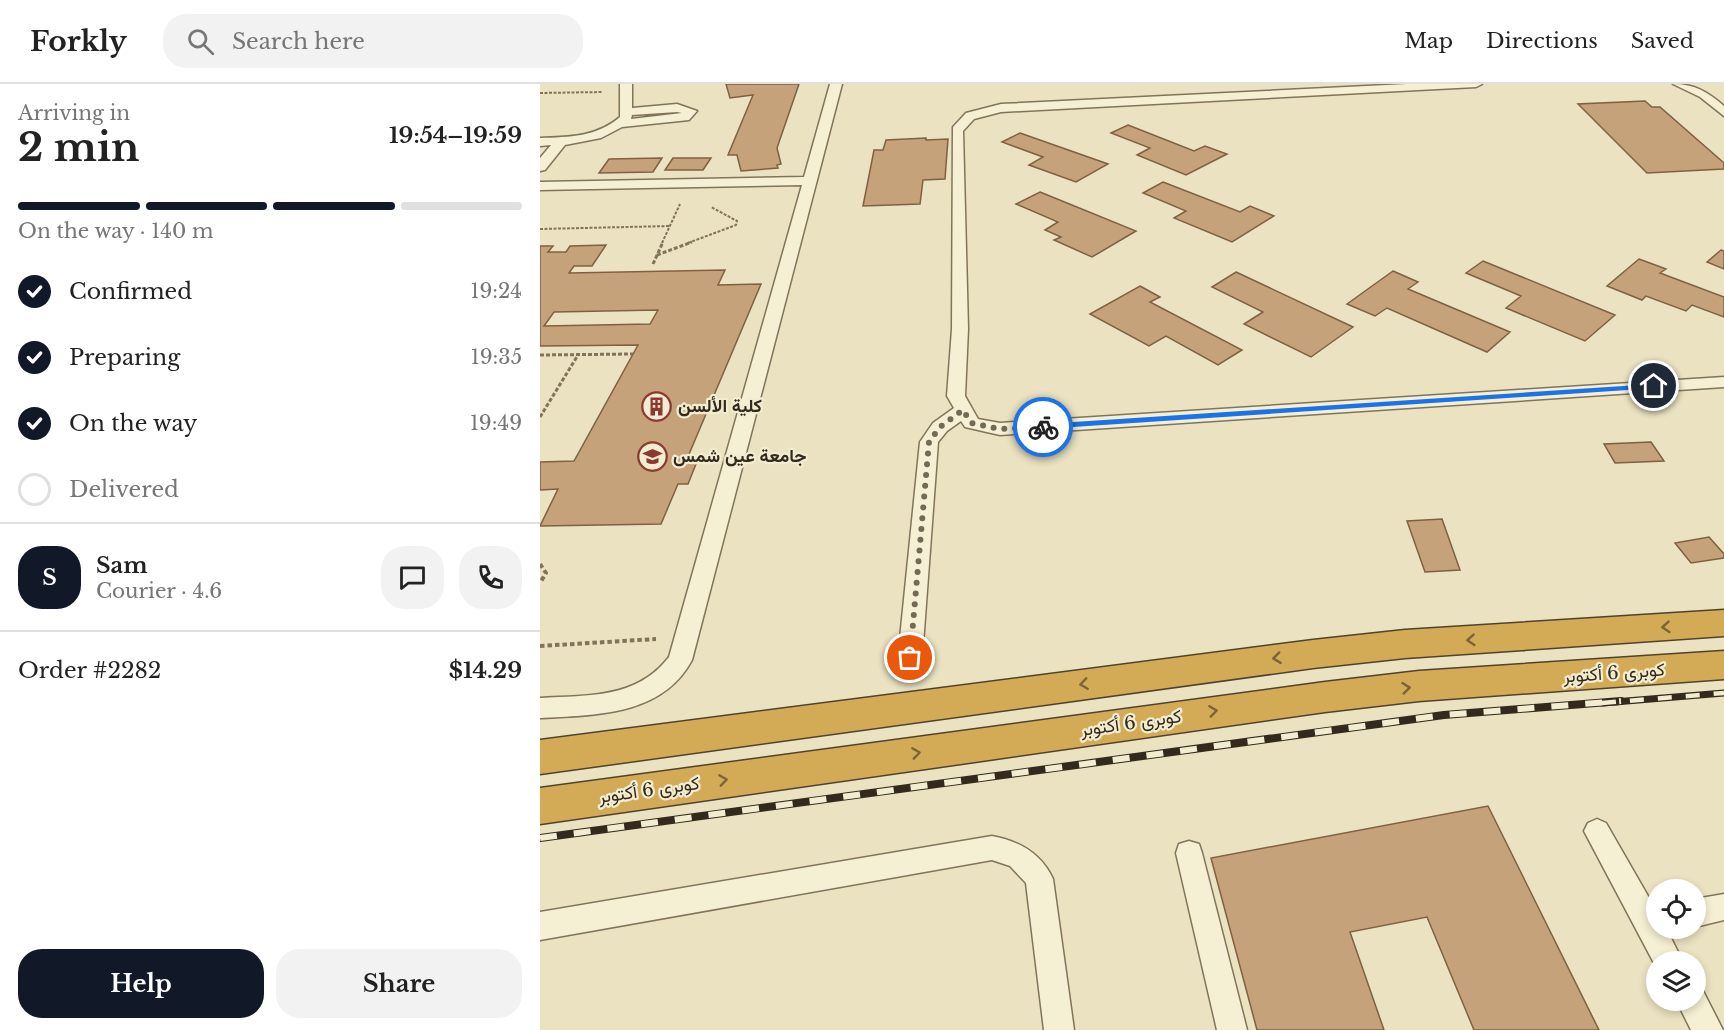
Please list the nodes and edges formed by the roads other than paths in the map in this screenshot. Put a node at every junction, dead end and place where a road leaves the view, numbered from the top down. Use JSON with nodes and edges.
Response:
{"nodes":[{"id":1,"x":836,"y":84,"type":"edge"},
{"id":2,"x":1476,"y":84,"type":"edge"},
{"id":3,"x":1679,"y":84,"type":"edge"},
{"id":4,"x":626,"y":87,"type":"edge"},
{"id":5,"x":626,"y":112,"type":"junction"},
{"id":6,"x":1724,"y":112,"type":"edge"},
{"id":7,"x":620,"y":124,"type":"junction"},
{"id":8,"x":561,"y":141,"type":"junction"},
{"id":9,"x":540,"y":142,"type":"edge"},
{"id":10,"x":540,"y":167,"type":"edge"},
{"id":11,"x":811,"y":181,"type":"junction"},
{"id":12,"x":540,"y":186,"type":"edge"},
{"id":13,"x":1724,"y":382,"type":"edge"},
{"id":14,"x":963,"y":410,"type":"junction"},
{"id":15,"x":1724,"y":623,"type":"edge"},
{"id":16,"x":910,"y":658,"type":"dead end"},
{"id":17,"x":1724,"y":666,"type":"edge"},
{"id":18,"x":540,"y":708,"type":"edge"},
{"id":19,"x":540,"y":757,"type":"edge"},
{"id":20,"x":540,"y":806,"type":"edge"},
{"id":21,"x":1597,"y":831,"type":"dead end"},
{"id":22,"x":1189,"y":853,"type":"dead end"},
{"id":23,"x":1724,"y":907,"type":"edge"},
{"id":24,"x":1646,"y":911,"type":"edge"},
{"id":25,"x":1706,"y":911,"type":"edge"},
{"id":26,"x":540,"y":926,"type":"edge"},
{"id":27,"x":1697,"y":1011,"type":"edge"},
{"id":28,"x":1059,"y":1030,"type":"edge"},
{"id":29,"x":1232,"y":1030,"type":"edge"},
{"id":30,"x":1707,"y":1030,"type":"edge"}],
"edges":[{"from":1,"to":11,"type":"lane"},
{"from":2,"to":14,"type":"lane"},
{"from":3,"to":6,"type":"lane"},
{"from":4,"to":5,"type":"lane"},
{"from":5,"to":7,"type":"lane"},
{"from":5,"to":7,"type":"lane"},
{"from":7,"to":8,"type":"lane"},
{"from":8,"to":9,"type":"lane"},
{"from":8,"to":10,"type":"lane"},
{"from":11,"to":12,"type":"lane"},
{"from":11,"to":18,"type":"lane"},
{"from":13,"to":14,"type":"lane"},
{"from":14,"to":16,"type":"lane"},
{"from":15,"to":19,"type":"highway","one_way":true},
{"from":20,"to":17,"type":"highway","name":"كوبرى 6 أكتوبر","one_way":true},
{"from":21,"to":24,"type":"lane"},
{"from":22,"to":29,"type":"lane"},
{"from":23,"to":25,"type":"lane"},
{"from":26,"to":28,"type":"lane"},
{"from":27,"to":30,"type":"lane"}]}
